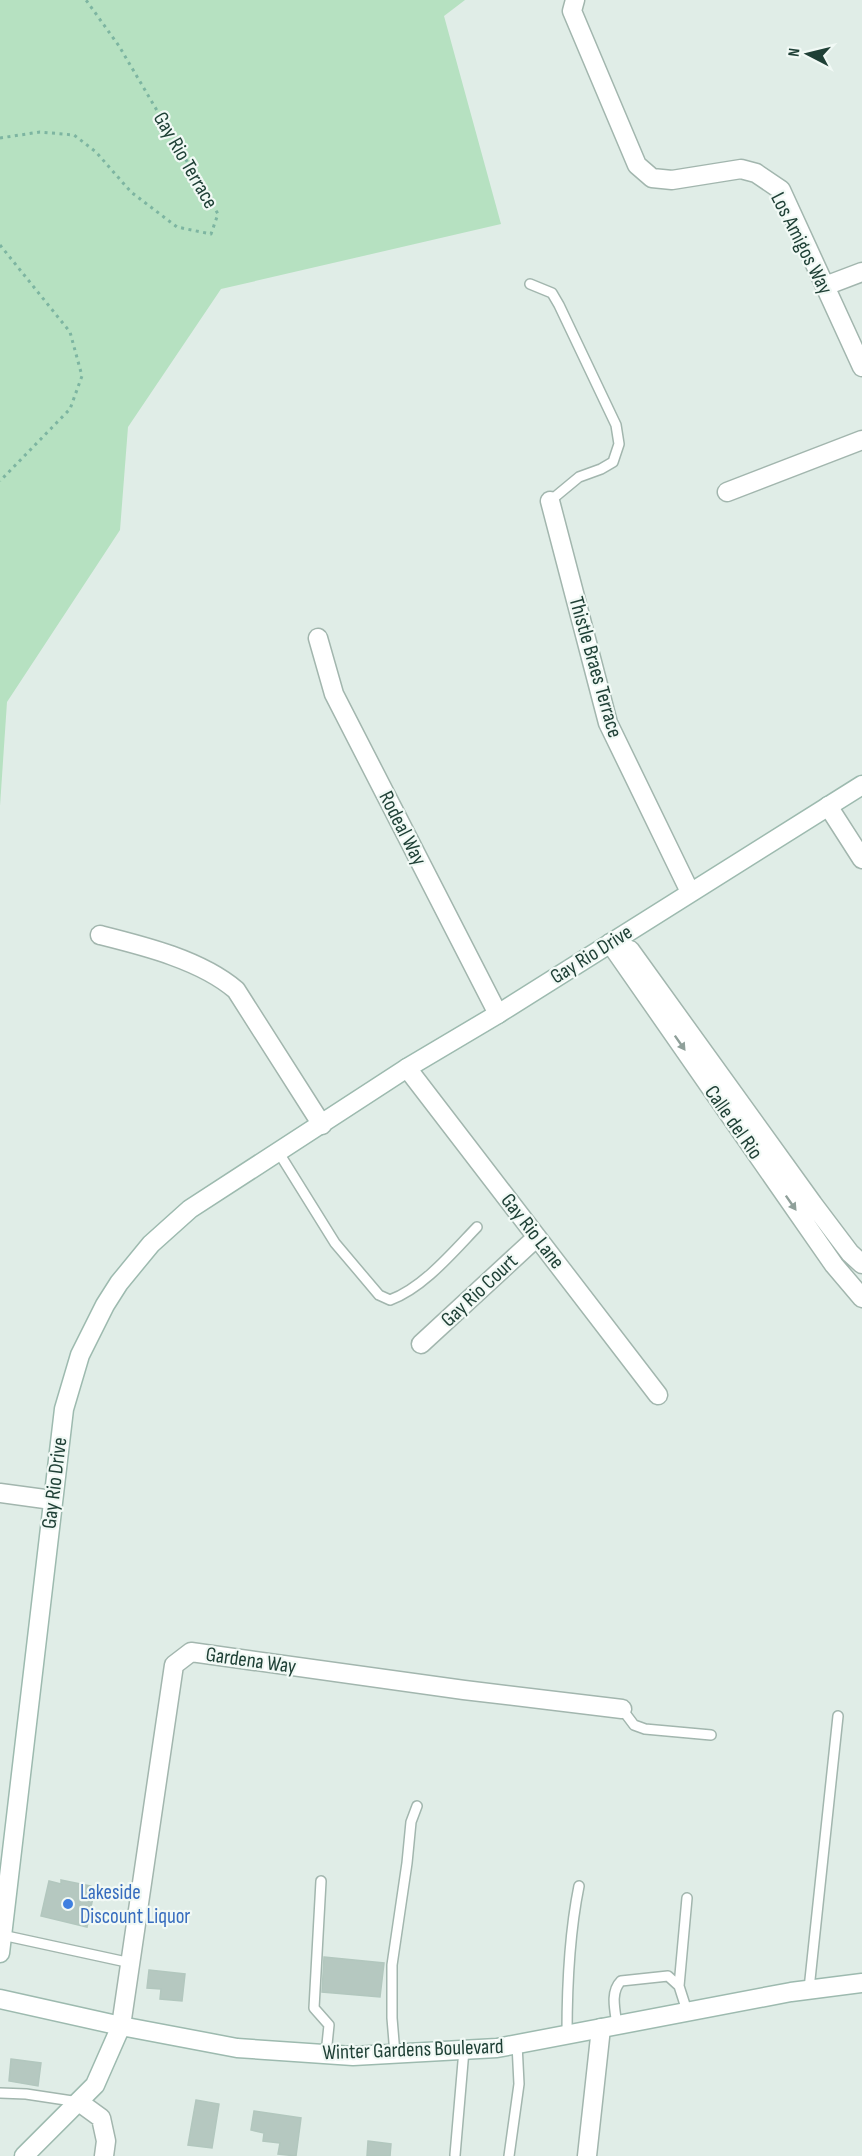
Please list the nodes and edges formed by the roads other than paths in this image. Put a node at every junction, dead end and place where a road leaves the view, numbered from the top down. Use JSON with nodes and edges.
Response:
{"nodes":[{"id":1,"x":575,"y":0,"type":"edge"},
{"id":2,"x":862,"y":272,"type":"edge"},
{"id":3,"x":530,"y":284,"type":"dead end"},
{"id":4,"x":825,"y":286,"type":"junction"},
{"id":5,"x":862,"y":367,"type":"edge"},
{"id":6,"x":862,"y":440,"type":"edge"},
{"id":7,"x":727,"y":492,"type":"dead end"},
{"id":8,"x":550,"y":501,"type":"joint"},
{"id":9,"x":318,"y":638,"type":"dead end"},
{"id":10,"x":862,"y":785,"type":"edge"},
{"id":11,"x":828,"y":806,"type":"junction"},
{"id":12,"x":862,"y":859,"type":"edge"},
{"id":13,"x":690,"y":892,"type":"junction"},
{"id":14,"x":100,"y":935,"type":"dead end"},
{"id":15,"x":615,"y":940,"type":"junction"},
{"id":16,"x":498,"y":1014,"type":"junction"},
{"id":17,"x":407,"y":1068,"type":"junction"},
{"id":18,"x":322,"y":1125,"type":"junction"},
{"id":19,"x":279,"y":1153,"type":"junction"},
{"id":20,"x":477,"y":1227,"type":"dead end"},
{"id":21,"x":537,"y":1237,"type":"junction"},
{"id":22,"x":862,"y":1264,"type":"edge"},
{"id":23,"x":862,"y":1298,"type":"edge"},
{"id":24,"x":421,"y":1344,"type":"dead end"},
{"id":25,"x":658,"y":1395,"type":"dead end"},
{"id":26,"x":0,"y":1493,"type":"edge"},
{"id":27,"x":52,"y":1500,"type":"junction"},
{"id":28,"x":622,"y":1709,"type":"joint"},
{"id":29,"x":838,"y":1716,"type":"dead end"},
{"id":30,"x":711,"y":1735,"type":"dead end"},
{"id":31,"x":417,"y":1806,"type":"dead end"},
{"id":32,"x":321,"y":1881,"type":"dead end"},
{"id":33,"x":579,"y":1886,"type":"dead end"},
{"id":34,"x":687,"y":1898,"type":"dead end"},
{"id":35,"x":1,"y":1944,"type":"edge"},
{"id":36,"x":131,"y":1963,"type":"junction"},
{"id":37,"x":862,"y":1983,"type":"edge"},
{"id":38,"x":680,"y":1986,"type":"junction"},
{"id":39,"x":809,"y":1989,"type":"junction"},
{"id":40,"x":0,"y":1999,"type":"edge"},
{"id":41,"x":687,"y":2011,"type":"junction"},
{"id":42,"x":121,"y":2026,"type":"junction"},
{"id":43,"x":609,"y":2026,"type":"junction"},
{"id":44,"x":567,"y":2034,"type":"junction"},
{"id":45,"x":517,"y":2044,"type":"junction"},
{"id":46,"x":464,"y":2050,"type":"junction"},
{"id":47,"x":326,"y":2054,"type":"junction"},
{"id":48,"x":395,"y":2054,"type":"junction"},
{"id":49,"x":0,"y":2093,"type":"edge"},
{"id":50,"x":79,"y":2102,"type":"junction"},
{"id":51,"x":455,"y":2155,"type":"edge"},
{"id":52,"x":24,"y":2156,"type":"edge"},
{"id":53,"x":104,"y":2156,"type":"edge"},
{"id":54,"x":509,"y":2156,"type":"edge"},
{"id":55,"x":587,"y":2156,"type":"edge"}],
"edges":[{"from":1,"to":4,"type":"street","name":"Los Amigos Way"},
{"from":2,"to":4,"type":"street"},
{"from":3,"to":8,"type":"lane"},
{"from":4,"to":5,"type":"street","name":"Los Amigos Way"},
{"from":6,"to":7,"type":"street"},
{"from":8,"to":13,"type":"street","name":"Thistle Braes Terrace"},
{"from":9,"to":16,"type":"street","name":"Rodeal Way"},
{"from":10,"to":11,"type":"street","name":"Gay Rio Drive"},
{"from":11,"to":12,"type":"street"},
{"from":11,"to":13,"type":"street","name":"Gay Rio Drive"},
{"from":13,"to":15,"type":"street","name":"Gay Rio Drive"},
{"from":14,"to":18,"type":"street"},
{"from":15,"to":16,"type":"street","name":"Gay Rio Drive"},
{"from":15,"to":22,"type":"street"},
{"from":15,"to":23,"type":"street","name":"Calle del Rio","one_way":true},
{"from":16,"to":17,"type":"street","name":"Gay Rio Drive"},
{"from":17,"to":18,"type":"street","name":"Gay Rio Drive"},
{"from":17,"to":21,"type":"street","name":"Gay Rio Lane"},
{"from":18,"to":19,"type":"street","name":"Gay Rio Drive"},
{"from":19,"to":20,"type":"lane"},
{"from":19,"to":27,"type":"street","name":"Gay Rio Drive"},
{"from":21,"to":24,"type":"street","name":"Gay Rio Court"},
{"from":21,"to":25,"type":"street","name":"Gay Rio Lane"},
{"from":26,"to":27,"type":"street"},
{"from":27,"to":35,"type":"street","name":"Gay Rio Drive"},
{"from":28,"to":30,"type":"lane"},
{"from":28,"to":36,"type":"street","name":"Gardena Way"},
{"from":29,"to":39,"type":"lane"},
{"from":31,"to":48,"type":"lane"},
{"from":32,"to":47,"type":"lane"},
{"from":33,"to":44,"type":"lane"},
{"from":34,"to":38,"type":"lane"},
{"from":35,"to":36,"type":"lane"},
{"from":36,"to":42,"type":"street","name":"Gardena Way"},
{"from":37,"to":39,"type":"street","name":"Winter Gardens Boulevard"},
{"from":38,"to":41,"type":"lane"},
{"from":38,"to":43,"type":"lane"},
{"from":39,"to":41,"type":"street","name":"Winter Gardens Boulevard"},
{"from":40,"to":42,"type":"street","name":"Winter Gardens Boulevard"},
{"from":41,"to":43,"type":"street","name":"Winter Gardens Boulevard"},
{"from":42,"to":47,"type":"street","name":"Winter Gardens Boulevard"},
{"from":42,"to":50,"type":"street","name":"Gardena Way"},
{"from":43,"to":44,"type":"street","name":"Winter Gardens Boulevard"},
{"from":43,"to":55,"type":"street"},
{"from":44,"to":45,"type":"street","name":"Winter Gardens Boulevard"},
{"from":45,"to":46,"type":"street","name":"Winter Gardens Boulevard"},
{"from":45,"to":54,"type":"lane"},
{"from":46,"to":48,"type":"street","name":"Winter Gardens Boulevard"},
{"from":46,"to":51,"type":"lane"},
{"from":47,"to":48,"type":"street","name":"Winter Gardens Boulevard"},
{"from":49,"to":50,"type":"lane"},
{"from":50,"to":52,"type":"street","name":"Gardena Way"},
{"from":50,"to":53,"type":"street"}]}
